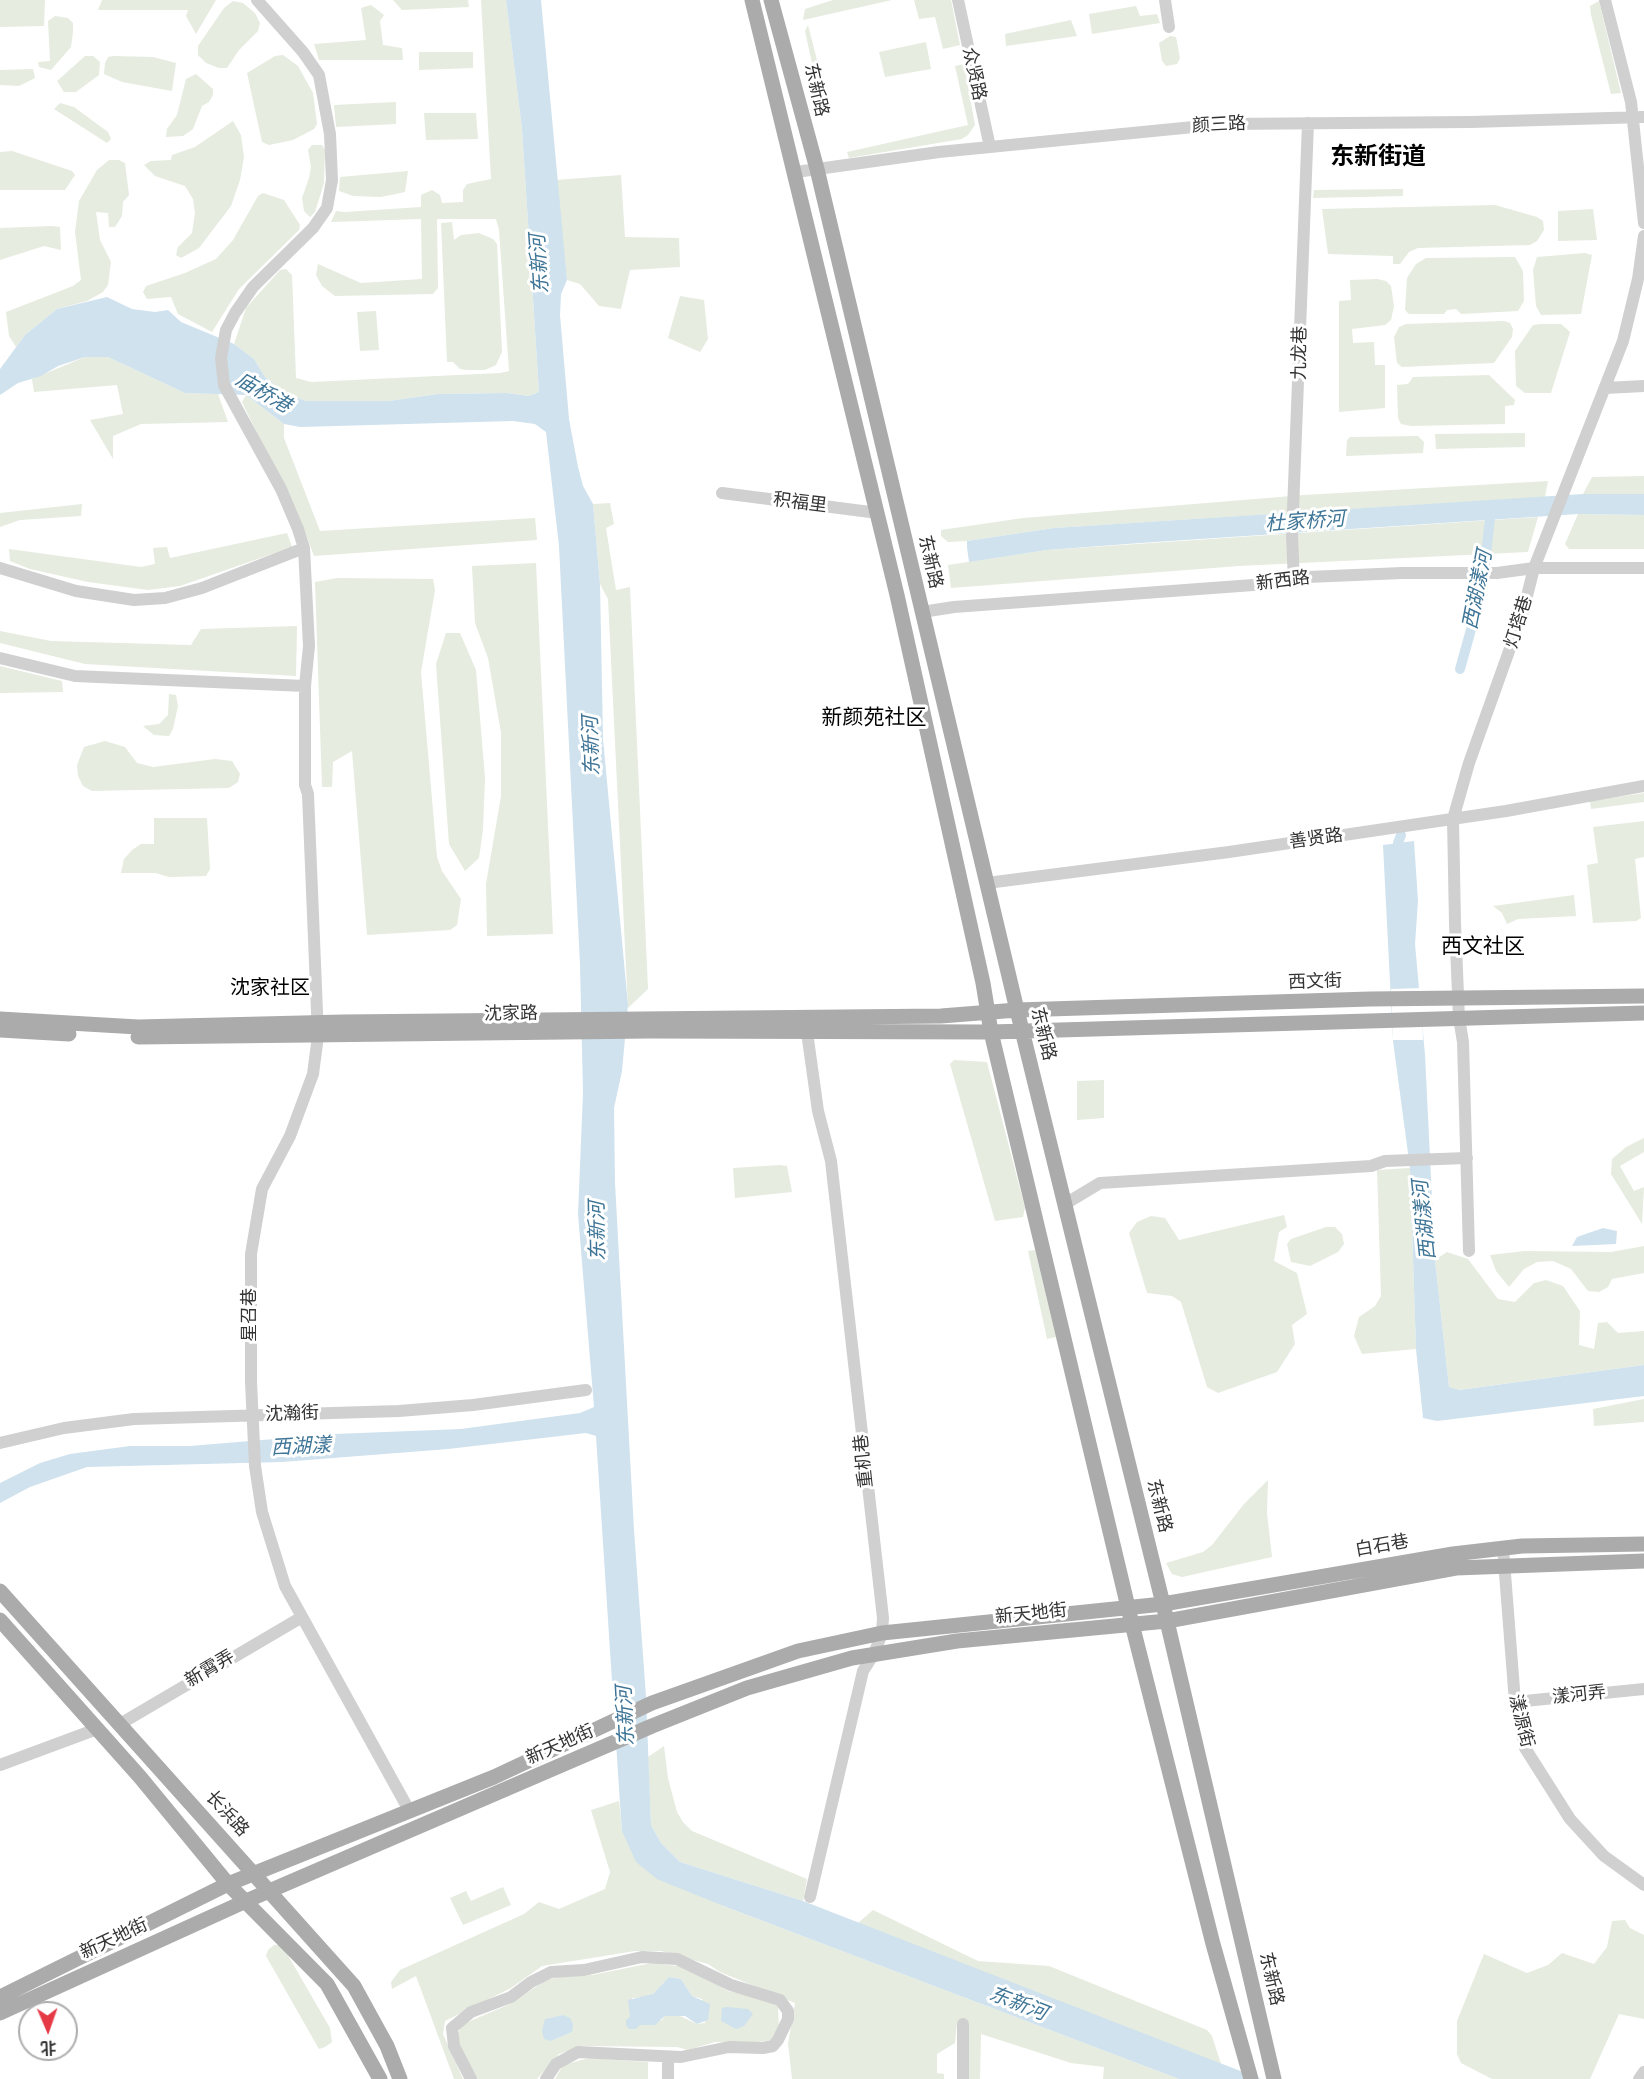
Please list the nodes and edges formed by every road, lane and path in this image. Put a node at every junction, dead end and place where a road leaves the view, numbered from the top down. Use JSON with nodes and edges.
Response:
{"nodes":[{"id":1,"x":257,"y":0,"type":"edge"},
{"id":2,"x":752,"y":0,"type":"edge"},
{"id":3,"x":771,"y":0,"type":"edge"},
{"id":4,"x":958,"y":0,"type":"edge"},
{"id":5,"x":1164,"y":0,"type":"edge"},
{"id":6,"x":1605,"y":0,"type":"edge"},
{"id":7,"x":1169,"y":27,"type":"dead end"},
{"id":8,"x":1639,"y":117,"type":"edge"},
{"id":9,"x":1308,"y":123,"type":"junction"},
{"id":10,"x":990,"y":147,"type":"junction"},
{"id":11,"x":817,"y":170,"type":"junction"},
{"id":12,"x":796,"y":172,"type":"junction"},
{"id":13,"x":1644,"y":224,"type":"edge"},
{"id":14,"x":1644,"y":236,"type":"edge"},
{"id":15,"x":1644,"y":386,"type":"edge"},
{"id":16,"x":1605,"y":388,"type":"junction"},
{"id":17,"x":722,"y":493,"type":"dead end"},
{"id":18,"x":878,"y":513,"type":"junction"},
{"id":19,"x":304,"y":549,"type":"junction"},
{"id":20,"x":0,"y":568,"type":"edge"},
{"id":21,"x":1534,"y":568,"type":"junction"},
{"id":22,"x":1644,"y":568,"type":"edge"},
{"id":23,"x":1294,"y":582,"type":"junction"},
{"id":24,"x":922,"y":612,"type":"junction"},
{"id":25,"x":0,"y":658,"type":"edge"},
{"id":26,"x":305,"y":686,"type":"junction"},
{"id":27,"x":1644,"y":786,"type":"edge"},
{"id":28,"x":1454,"y":819,"type":"junction"},
{"id":29,"x":987,"y":883,"type":"junction"},
{"id":30,"x":1644,"y":996,"type":"edge"},
{"id":31,"x":1458,"y":998,"type":"junction"},
{"id":32,"x":1017,"y":1010,"type":"junction"},
{"id":33,"x":988,"y":1012,"type":"junction"},
{"id":34,"x":1644,"y":1013,"type":"edge"},
{"id":35,"x":1459,"y":1018,"type":"junction"},
{"id":36,"x":0,"y":1019,"type":"edge"},
{"id":37,"x":806,"y":1025,"type":"junction"},
{"id":38,"x":318,"y":1029,"type":"junction"},
{"id":39,"x":0,"y":1030,"type":"edge"},
{"id":40,"x":991,"y":1032,"type":"junction"},
{"id":41,"x":1022,"y":1032,"type":"junction"},
{"id":42,"x":1467,"y":1158,"type":"junction"},
{"id":43,"x":1065,"y":1204,"type":"junction"},
{"id":44,"x":1469,"y":1251,"type":"dead end"},
{"id":45,"x":586,"y":1390,"type":"dead end"},
{"id":46,"x":253,"y":1416,"type":"junction"},
{"id":47,"x":0,"y":1443,"type":"edge"},
{"id":48,"x":1644,"y":1544,"type":"edge"},
{"id":49,"x":1503,"y":1548,"type":"junction"},
{"id":50,"x":1644,"y":1561,"type":"edge"},
{"id":51,"x":1504,"y":1565,"type":"junction"},
{"id":52,"x":0,"y":1591,"type":"edge"},
{"id":53,"x":1163,"y":1604,"type":"junction"},
{"id":54,"x":1128,"y":1606,"type":"junction"},
{"id":55,"x":302,"y":1617,"type":"junction"},
{"id":56,"x":0,"y":1620,"type":"edge"},
{"id":57,"x":1167,"y":1621,"type":"junction"},
{"id":58,"x":1132,"y":1624,"type":"junction"},
{"id":59,"x":882,"y":1634,"type":"junction"},
{"id":60,"x":874,"y":1654,"type":"junction"},
{"id":61,"x":1644,"y":1689,"type":"edge"},
{"id":62,"x":1515,"y":1702,"type":"junction"},
{"id":63,"x":120,"y":1724,"type":"junction"},
{"id":64,"x":97,"y":1729,"type":"junction"},
{"id":65,"x":0,"y":1765,"type":"edge"},
{"id":66,"x":410,"y":1812,"type":"junction"},
{"id":67,"x":254,"y":1874,"type":"junction"},
{"id":68,"x":228,"y":1884,"type":"junction"},
{"id":69,"x":1644,"y":1885,"type":"edge"},
{"id":70,"x":267,"y":1892,"type":"junction"},
{"id":71,"x":810,"y":1897,"type":"dead end"},
{"id":72,"x":246,"y":1901,"type":"junction"},
{"id":73,"x":0,"y":1997,"type":"edge"},
{"id":74,"x":0,"y":2013,"type":"edge"},
{"id":75,"x":963,"y":2024,"type":"dead end"},
{"id":76,"x":668,"y":2057,"type":"junction"},
{"id":77,"x":1249,"y":2072,"type":"edge"},
{"id":78,"x":1644,"y":2072,"type":"edge"},
{"id":79,"x":380,"y":2079,"type":"edge"},
{"id":80,"x":400,"y":2079,"type":"edge"},
{"id":81,"x":471,"y":2079,"type":"edge"},
{"id":82,"x":546,"y":2079,"type":"edge"},
{"id":83,"x":668,"y":2079,"type":"edge"},
{"id":84,"x":963,"y":2079,"type":"edge"},
{"id":85,"x":1274,"y":2079,"type":"edge"},
{"id":86,"x":1639,"y":2079,"type":"edge"}],
"edges":[{"from":1,"to":19,"type":"street","name":"星召巷"},
{"from":2,"to":12,"type":"main road"},
{"from":3,"to":11,"type":"main road","name":"东新路"},
{"from":4,"to":10,"type":"street","name":"众贤路"},
{"from":5,"to":7,"type":"street"},
{"from":6,"to":8,"type":"street"},
{"from":8,"to":9,"type":"street","name":"颜三路"},
{"from":8,"to":13,"type":"street"},
{"from":9,"to":10,"type":"street","name":"颜三路"},
{"from":9,"to":23,"type":"street","name":"九龙巷"},
{"from":10,"to":11,"type":"street","name":"颜三路"},
{"from":11,"to":12,"type":"street","name":"颜三路"},
{"from":11,"to":24,"type":"main road","name":"东新路"},
{"from":12,"to":18,"type":"main road"},
{"from":14,"to":16,"type":"street","name":"灯塔巷"},
{"from":15,"to":16,"type":"street"},
{"from":16,"to":21,"type":"street","name":"灯塔巷"},
{"from":17,"to":18,"type":"street","name":"积福里"},
{"from":18,"to":33,"type":"main road"},
{"from":19,"to":20,"type":"street"},
{"from":19,"to":26,"type":"street","name":"星召巷"},
{"from":21,"to":22,"type":"street","name":"新西路"},
{"from":21,"to":23,"type":"street","name":"新西路"},
{"from":21,"to":28,"type":"street","name":"灯塔巷"},
{"from":23,"to":24,"type":"street","name":"新西路"},
{"from":24,"to":29,"type":"main road","name":"东新路"},
{"from":25,"to":26,"type":"street"},
{"from":26,"to":38,"type":"street","name":"星召巷"},
{"from":27,"to":28,"type":"street","name":"善贤路"},
{"from":28,"to":29,"type":"street","name":"善贤路"},
{"from":28,"to":31,"type":"street","name":"灯塔巷"},
{"from":29,"to":32,"type":"main road","name":"东新路"},
{"from":30,"to":31,"type":"main road","name":"西文街"},
{"from":31,"to":32,"type":"main road","name":"西文街"},
{"from":31,"to":35,"type":"street","name":"灯塔巷"},
{"from":32,"to":33,"type":"main road","name":"西文街"},
{"from":32,"to":41,"type":"main road","name":"东新路"},
{"from":33,"to":37,"type":"main road","name":"沈家路"},
{"from":33,"to":40,"type":"main road"},
{"from":34,"to":35,"type":"main road"},
{"from":35,"to":41,"type":"main road"},
{"from":35,"to":42,"type":"street","name":"灯塔巷"},
{"from":36,"to":38,"type":"main road","name":"沈家路"},
{"from":37,"to":38,"type":"main road","name":"沈家路"},
{"from":37,"to":40,"type":"main road","name":"沈家路"},
{"from":37,"to":59,"type":"street","name":"重机巷"},
{"from":38,"to":39,"type":"main road","name":"沈家路"},
{"from":38,"to":46,"type":"street","name":"星召巷"},
{"from":40,"to":41,"type":"main road","name":"沈家路"},
{"from":40,"to":54,"type":"main road"},
{"from":41,"to":43,"type":"main road","name":"东新路"},
{"from":42,"to":43,"type":"street"},
{"from":42,"to":44,"type":"street","name":"灯塔巷"},
{"from":43,"to":53,"type":"main road","name":"东新路"},
{"from":45,"to":46,"type":"street","name":"沈瀚街"},
{"from":46,"to":47,"type":"street","name":"沈瀚街"},
{"from":46,"to":55,"type":"street","name":"星召巷"},
{"from":48,"to":49,"type":"main road","name":"白石巷"},
{"from":49,"to":51,"type":"street","name":"漾源街"},
{"from":49,"to":53,"type":"main road","name":"白石巷"},
{"from":50,"to":51,"type":"main road","name":"白石巷"},
{"from":51,"to":57,"type":"main road","name":"白石巷"},
{"from":51,"to":62,"type":"street","name":"漾源街"},
{"from":52,"to":63,"type":"main road","name":"长浜路"},
{"from":53,"to":54,"type":"main road","name":"白石巷"},
{"from":53,"to":57,"type":"main road","name":"东新路"},
{"from":54,"to":58,"type":"main road"},
{"from":54,"to":59,"type":"main road","name":"新天地街"},
{"from":55,"to":63,"type":"street","name":"新霄弄"},
{"from":55,"to":66,"type":"street","name":"星召巷"},
{"from":56,"to":64,"type":"main road"},
{"from":57,"to":58,"type":"main road","name":"新天地街"},
{"from":57,"to":85,"type":"main road","name":"东新路"},
{"from":58,"to":60,"type":"main road","name":"新天地街"},
{"from":58,"to":77,"type":"main road"},
{"from":59,"to":60,"type":"street","name":"重机巷"},
{"from":59,"to":66,"type":"main road","name":"新天地街"},
{"from":60,"to":70,"type":"main road","name":"新天地街"},
{"from":60,"to":71,"type":"street","name":"重机巷"},
{"from":61,"to":62,"type":"street","name":"漾河弄"},
{"from":62,"to":69,"type":"street","name":"漾源街"},
{"from":63,"to":67,"type":"main road","name":"长浜路"},
{"from":64,"to":65,"type":"street"},
{"from":64,"to":68,"type":"main road"},
{"from":66,"to":67,"type":"main road","name":"新天地街"},
{"from":67,"to":68,"type":"main road","name":"新天地街"},
{"from":67,"to":70,"type":"main road","name":"长浜路"},
{"from":68,"to":72,"type":"main road"},
{"from":68,"to":73,"type":"main road","name":"新天地街"},
{"from":70,"to":72,"type":"main road","name":"新天地街"},
{"from":70,"to":80,"type":"main road","name":"长浜路"},
{"from":72,"to":74,"type":"main road","name":"新天地街"},
{"from":72,"to":79,"type":"main road"},
{"from":75,"to":84,"type":"street"},
{"from":76,"to":81,"type":"street"},
{"from":76,"to":82,"type":"street"},
{"from":76,"to":83,"type":"street"},
{"from":78,"to":86,"type":"street"}]}
